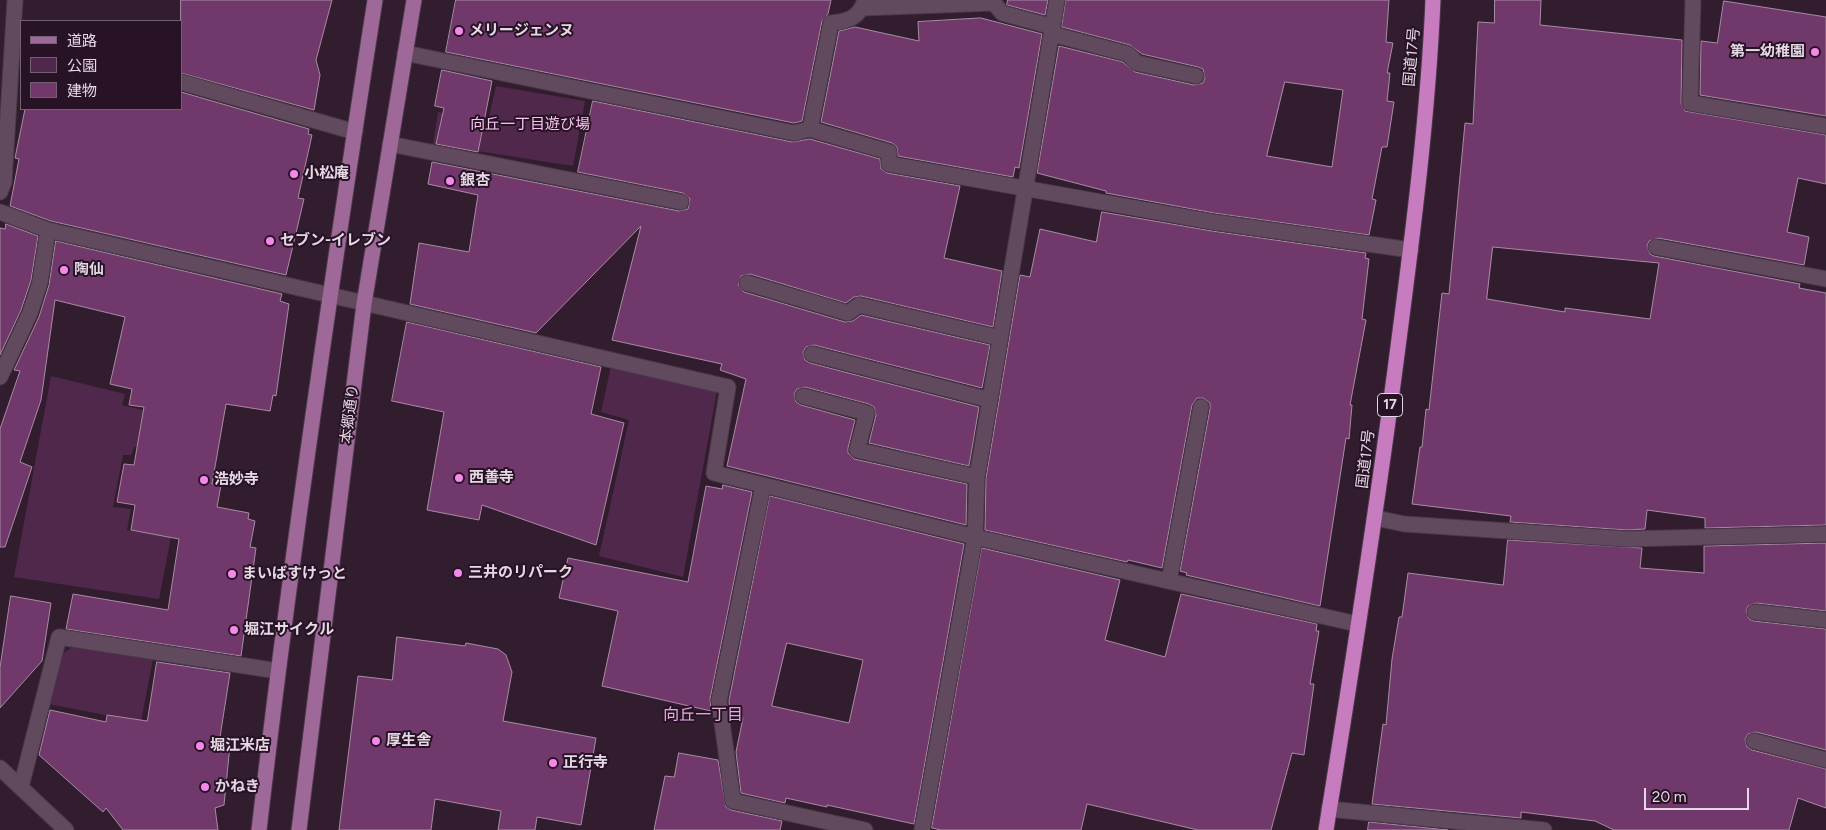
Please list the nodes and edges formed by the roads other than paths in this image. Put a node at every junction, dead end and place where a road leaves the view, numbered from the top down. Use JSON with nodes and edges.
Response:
{"nodes":[{"id":1,"x":15,"y":0,"type":"edge"},
{"id":2,"x":374,"y":0,"type":"edge"},
{"id":3,"x":414,"y":0,"type":"edge"},
{"id":4,"x":1057,"y":0,"type":"edge"},
{"id":5,"x":1433,"y":0,"type":"edge"},
{"id":6,"x":1693,"y":0,"type":"edge"},
{"id":7,"x":863,"y":4,"type":"edge"},
{"id":8,"x":1053,"y":30,"type":"junction"},
{"id":9,"x":405,"y":53,"type":"junction"},
{"id":10,"x":1196,"y":76,"type":"dead end"},
{"id":11,"x":182,"y":82,"type":"edge"},
{"id":12,"x":1826,"y":126,"type":"edge"},
{"id":13,"x":810,"y":129,"type":"junction"},
{"id":14,"x":355,"y":132,"type":"junction"},
{"id":15,"x":390,"y":144,"type":"junction"},
{"id":16,"x":1026,"y":190,"type":"junction"},
{"id":17,"x":0,"y":192,"type":"edge"},
{"id":18,"x":682,"y":202,"type":"dead end"},
{"id":19,"x":0,"y":212,"type":"edge"},
{"id":20,"x":48,"y":230,"type":"junction"},
{"id":21,"x":1656,"y":247,"type":"dead end"},
{"id":22,"x":1411,"y":250,"type":"junction"},
{"id":23,"x":1826,"y":279,"type":"edge"},
{"id":24,"x":746,"y":283,"type":"dead end"},
{"id":25,"x":329,"y":296,"type":"junction"},
{"id":26,"x":364,"y":304,"type":"junction"},
{"id":27,"x":1000,"y":338,"type":"junction"},
{"id":28,"x":812,"y":354,"type":"dead end"},
{"id":29,"x":0,"y":377,"type":"edge"},
{"id":30,"x":803,"y":396,"type":"dead end"},
{"id":31,"x":990,"y":400,"type":"junction"},
{"id":32,"x":1201,"y":407,"type":"dead end"},
{"id":33,"x":977,"y":477,"type":"junction"},
{"id":34,"x":763,"y":486,"type":"junction"},
{"id":35,"x":1376,"y":518,"type":"junction"},
{"id":36,"x":1826,"y":534,"type":"edge"},
{"id":37,"x":975,"y":538,"type":"junction"},
{"id":38,"x":1169,"y":581,"type":"junction"},
{"id":39,"x":1755,"y":612,"type":"dead end"},
{"id":40,"x":1826,"y":620,"type":"edge"},
{"id":41,"x":1357,"y":624,"type":"junction"},
{"id":42,"x":278,"y":671,"type":"junction"},
{"id":43,"x":1754,"y":741,"type":"dead end"},
{"id":44,"x":1826,"y":760,"type":"edge"},
{"id":45,"x":0,"y":768,"type":"edge"},
{"id":46,"x":21,"y":787,"type":"junction"},
{"id":47,"x":1329,"y":809,"type":"junction"},
{"id":48,"x":66,"y":830,"type":"edge"},
{"id":49,"x":259,"y":830,"type":"edge"},
{"id":50,"x":299,"y":830,"type":"edge"},
{"id":51,"x":865,"y":830,"type":"edge"},
{"id":52,"x":922,"y":830,"type":"edge"},
{"id":53,"x":1326,"y":830,"type":"edge"},
{"id":54,"x":1544,"y":830,"type":"edge"}],
"edges":[{"from":1,"to":17,"type":"street"},
{"from":2,"to":14,"type":"main road"},
{"from":3,"to":9,"type":"main road","name":"本郷通り"},
{"from":4,"to":8,"type":"street"},
{"from":5,"to":22,"type":"highway","name":"国道17号","number":"17"},
{"from":6,"to":12,"type":"street"},
{"from":7,"to":8,"type":"street"},
{"from":7,"to":13,"type":"street"},
{"from":8,"to":10,"type":"street"},
{"from":8,"to":16,"type":"street"},
{"from":9,"to":13,"type":"street"},
{"from":9,"to":15,"type":"main road","name":"本郷通り"},
{"from":11,"to":14,"type":"street"},
{"from":13,"to":16,"type":"street"},
{"from":14,"to":25,"type":"main road"},
{"from":15,"to":18,"type":"street"},
{"from":15,"to":26,"type":"main road","name":"本郷通り"},
{"from":16,"to":22,"type":"street"},
{"from":16,"to":27,"type":"street"},
{"from":19,"to":20,"type":"street"},
{"from":20,"to":25,"type":"street"},
{"from":20,"to":29,"type":"street"},
{"from":21,"to":23,"type":"street"},
{"from":22,"to":35,"type":"highway","name":"国道17号","number":"17"},
{"from":24,"to":27,"type":"street"},
{"from":25,"to":26,"type":"street"},
{"from":25,"to":42,"type":"main road"},
{"from":26,"to":34,"type":"street"},
{"from":26,"to":50,"type":"main road","name":"本郷通り"},
{"from":27,"to":31,"type":"street"},
{"from":28,"to":31,"type":"street"},
{"from":30,"to":33,"type":"street"},
{"from":31,"to":33,"type":"street"},
{"from":32,"to":38,"type":"street"},
{"from":33,"to":37,"type":"street"},
{"from":34,"to":37,"type":"street"},
{"from":34,"to":51,"type":"street"},
{"from":35,"to":36,"type":"street"},
{"from":35,"to":41,"type":"highway","name":"国道17号","number":"17"},
{"from":37,"to":38,"type":"street"},
{"from":37,"to":52,"type":"street"},
{"from":38,"to":41,"type":"street"},
{"from":39,"to":40,"type":"street"},
{"from":41,"to":47,"type":"highway","name":"国道17号","number":"17"},
{"from":42,"to":46,"type":"street"},
{"from":42,"to":49,"type":"main road"},
{"from":43,"to":44,"type":"street"},
{"from":45,"to":46,"type":"street"},
{"from":46,"to":48,"type":"street"},
{"from":47,"to":53,"type":"highway","name":"国道17号","number":"17"},
{"from":47,"to":54,"type":"street"}]}
